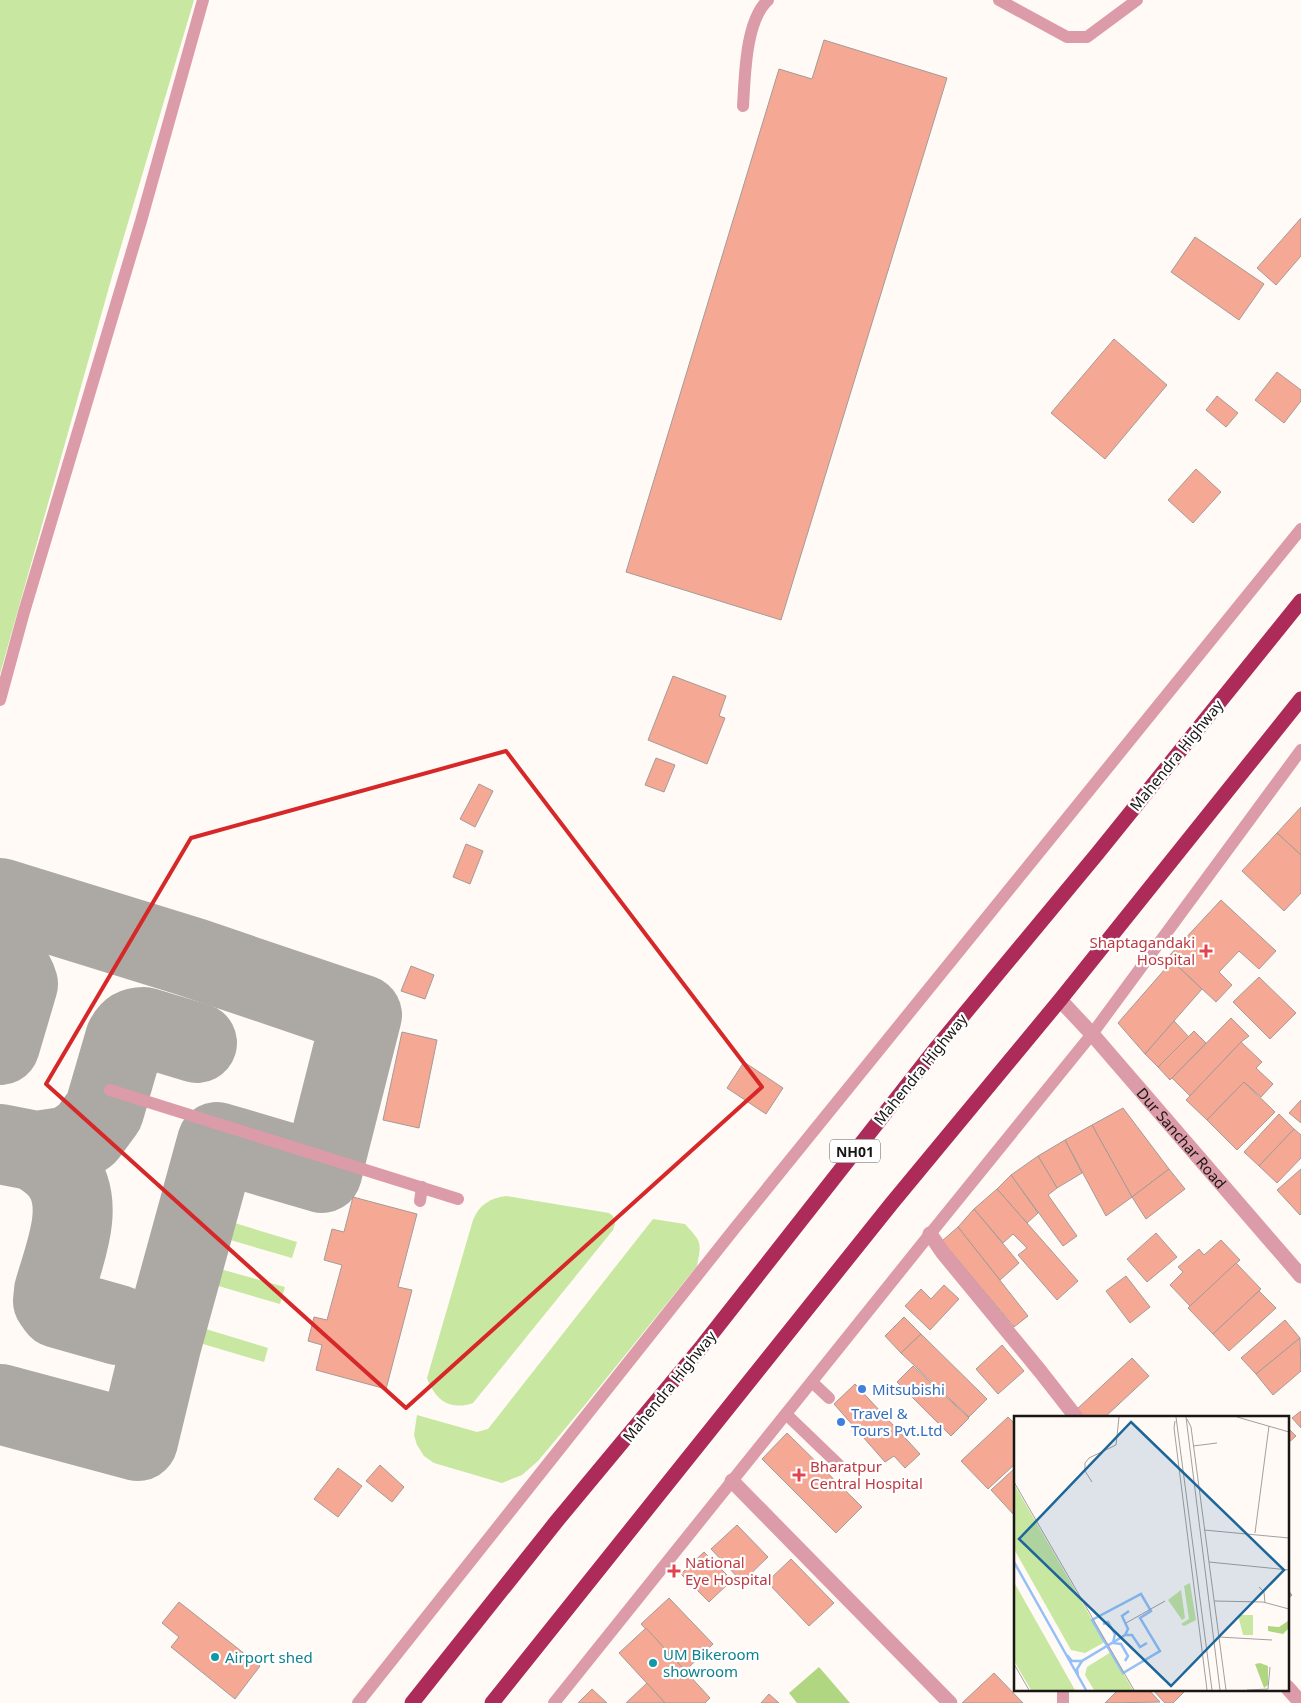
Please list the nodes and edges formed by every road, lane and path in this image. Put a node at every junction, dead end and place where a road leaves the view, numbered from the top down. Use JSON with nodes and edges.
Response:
{"nodes":[{"id":1,"x":203,"y":0,"type":"edge"},
{"id":2,"x":768,"y":0,"type":"edge"},
{"id":3,"x":999,"y":0,"type":"edge"},
{"id":4,"x":1137,"y":0,"type":"edge"},
{"id":5,"x":743,"y":106,"type":"dead end"},
{"id":6,"x":1301,"y":529,"type":"edge"},
{"id":7,"x":1301,"y":601,"type":"edge"},
{"id":8,"x":1301,"y":699,"type":"edge"},
{"id":9,"x":0,"y":700,"type":"edge"},
{"id":10,"x":1301,"y":750,"type":"edge"},
{"id":11,"x":1060,"y":1000,"type":"junction"},
{"id":12,"x":1092,"y":1034,"type":"junction"},
{"id":13,"x":110,"y":1090,"type":"dead end"},
{"id":14,"x":422,"y":1187,"type":"junction"},
{"id":15,"x":458,"y":1199,"type":"dead end"},
{"id":16,"x":420,"y":1201,"type":"dead end"},
{"id":17,"x":930,"y":1234,"type":"junction"},
{"id":18,"x":1301,"y":1276,"type":"edge"},
{"id":19,"x":812,"y":1382,"type":"junction"},
{"id":20,"x":829,"y":1398,"type":"dead end"},
{"id":21,"x":786,"y":1414,"type":"junction"},
{"id":22,"x":1075,"y":1416,"type":"edge"},
{"id":23,"x":839,"y":1465,"type":"dead end"},
{"id":24,"x":732,"y":1481,"type":"junction"},
{"id":25,"x":1288,"y":1688,"type":"edge"},
{"id":26,"x":1063,"y":1690,"type":"edge"},
{"id":27,"x":358,"y":1703,"type":"edge"},
{"id":28,"x":412,"y":1703,"type":"edge"},
{"id":29,"x":492,"y":1703,"type":"edge"},
{"id":30,"x":554,"y":1703,"type":"edge"},
{"id":31,"x":950,"y":1703,"type":"edge"},
{"id":32,"x":1063,"y":1703,"type":"edge"},
{"id":33,"x":1301,"y":1703,"type":"edge"}],
"edges":[{"from":1,"to":9,"type":"lane"},
{"from":2,"to":5,"type":"lane"},
{"from":3,"to":4,"type":"lane"},
{"from":6,"to":27,"type":"lane"},
{"from":7,"to":28,"type":"highway","name":"Mahendra Highway","number":"NH01"},
{"from":8,"to":11,"type":"highway"},
{"from":10,"to":12,"type":"lane"},
{"from":11,"to":12,"type":"street","name":"Dur Sanchar Road"},
{"from":11,"to":29,"type":"highway"},
{"from":12,"to":17,"type":"lane"},
{"from":12,"to":18,"type":"street","name":"Dur Sanchar Road"},
{"from":13,"to":14,"type":"lane"},
{"from":14,"to":15,"type":"lane"},
{"from":14,"to":16,"type":"lane"},
{"from":17,"to":19,"type":"lane"},
{"from":17,"to":22,"type":"street"},
{"from":19,"to":20,"type":"lane"},
{"from":19,"to":21,"type":"lane"},
{"from":21,"to":23,"type":"lane"},
{"from":21,"to":24,"type":"lane"},
{"from":24,"to":30,"type":"lane"},
{"from":24,"to":31,"type":"street"},
{"from":25,"to":33,"type":"street"},
{"from":26,"to":32,"type":"lane"}]}
